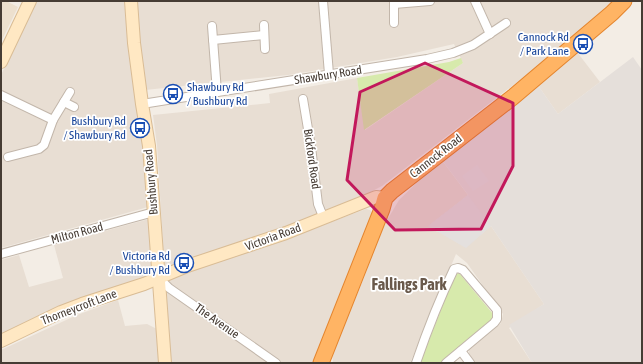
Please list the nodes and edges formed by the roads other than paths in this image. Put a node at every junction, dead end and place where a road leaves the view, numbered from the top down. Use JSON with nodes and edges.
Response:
{"nodes":[{"id":1,"x":130,"y":1,"type":"edge"},
{"id":2,"x":323,"y":1,"type":"edge"},
{"id":3,"x":430,"y":1,"type":"edge"},
{"id":4,"x":475,"y":1,"type":"edge"},
{"id":5,"x":624,"y":1,"type":"edge"},
{"id":6,"x":27,"y":2,"type":"edge"},
{"id":7,"x":394,"y":2,"type":"edge"},
{"id":8,"x":394,"y":23,"type":"dead end"},
{"id":9,"x":506,"y":23,"type":"dead end"},
{"id":10,"x":264,"y":25,"type":"dead end"},
{"id":11,"x":212,"y":26,"type":"dead end"},
{"id":12,"x":490,"y":34,"type":"junction"},
{"id":13,"x":264,"y":35,"type":"junction"},
{"id":14,"x":213,"y":40,"type":"junction"},
{"id":15,"x":266,"y":49,"type":"dead end"},
{"id":16,"x":1,"y":62,"type":"edge"},
{"id":17,"x":329,"y":74,"type":"junction"},
{"id":18,"x":70,"y":92,"type":"dead end"},
{"id":19,"x":217,"y":92,"type":"junction"},
{"id":20,"x":1,"y":95,"type":"edge"},
{"id":21,"x":303,"y":99,"type":"dead end"},
{"id":22,"x":64,"y":102,"type":"junction"},
{"id":23,"x":142,"y":104,"type":"junction"},
{"id":24,"x":74,"y":107,"type":"dead end"},
{"id":25,"x":53,"y":120,"type":"junction"},
{"id":26,"x":8,"y":157,"type":"dead end"},
{"id":27,"x":385,"y":198,"type":"junction"},
{"id":28,"x":154,"y":212,"type":"junction"},
{"id":29,"x":324,"y":218,"type":"junction"},
{"id":30,"x":1,"y":254,"type":"edge"},
{"id":31,"x":159,"y":278,"type":"junction"},
{"id":32,"x":1,"y":342,"type":"edge"},
{"id":33,"x":461,"y":351,"type":"junction"},
{"id":34,"x":165,"y":363,"type":"edge"},
{"id":35,"x":276,"y":363,"type":"edge"},
{"id":36,"x":321,"y":363,"type":"edge"},
{"id":37,"x":416,"y":363,"type":"edge"},
{"id":38,"x":446,"y":363,"type":"edge"},
{"id":39,"x":470,"y":363,"type":"edge"}],
"edges":[{"from":1,"to":23,"type":"street","name":"Bushbury Road"},
{"from":2,"to":17,"type":"street"},
{"from":3,"to":7,"type":"street"},
{"from":4,"to":12,"type":"street"},
{"from":5,"to":27,"type":"highway","name":"Cannock Road"},
{"from":6,"to":16,"type":"street"},
{"from":7,"to":8,"type":"street"},
{"from":9,"to":12,"type":"street","name":"Shawbury Road"},
{"from":10,"to":13,"type":"street"},
{"from":11,"to":14,"type":"street"},
{"from":12,"to":17,"type":"street","name":"Shawbury Road"},
{"from":13,"to":14,"type":"street"},
{"from":13,"to":15,"type":"street"},
{"from":14,"to":19,"type":"street"},
{"from":17,"to":19,"type":"street","name":"Shawbury Road"},
{"from":18,"to":22,"type":"street"},
{"from":19,"to":23,"type":"street","name":"Shawbury Road"},
{"from":20,"to":25,"type":"street"},
{"from":21,"to":29,"type":"street","name":"Bickford Road"},
{"from":22,"to":24,"type":"street"},
{"from":22,"to":25,"type":"street"},
{"from":23,"to":28,"type":"street","name":"Bushbury Road"},
{"from":25,"to":26,"type":"street"},
{"from":27,"to":29,"type":"street","name":"Victoria Road"},
{"from":27,"to":36,"type":"highway"},
{"from":28,"to":30,"type":"street","name":"Milton Road"},
{"from":28,"to":31,"type":"street","name":"Bushbury Road"},
{"from":29,"to":31,"type":"street","name":"Victoria Road"},
{"from":31,"to":32,"type":"street","name":"Thorneycroft Lane"},
{"from":31,"to":34,"type":"street","name":"Bushbury Road"},
{"from":31,"to":35,"type":"street","name":"The Avenue"},
{"from":33,"to":37,"type":"street"},
{"from":33,"to":38,"type":"street"},
{"from":33,"to":39,"type":"street"}]}
